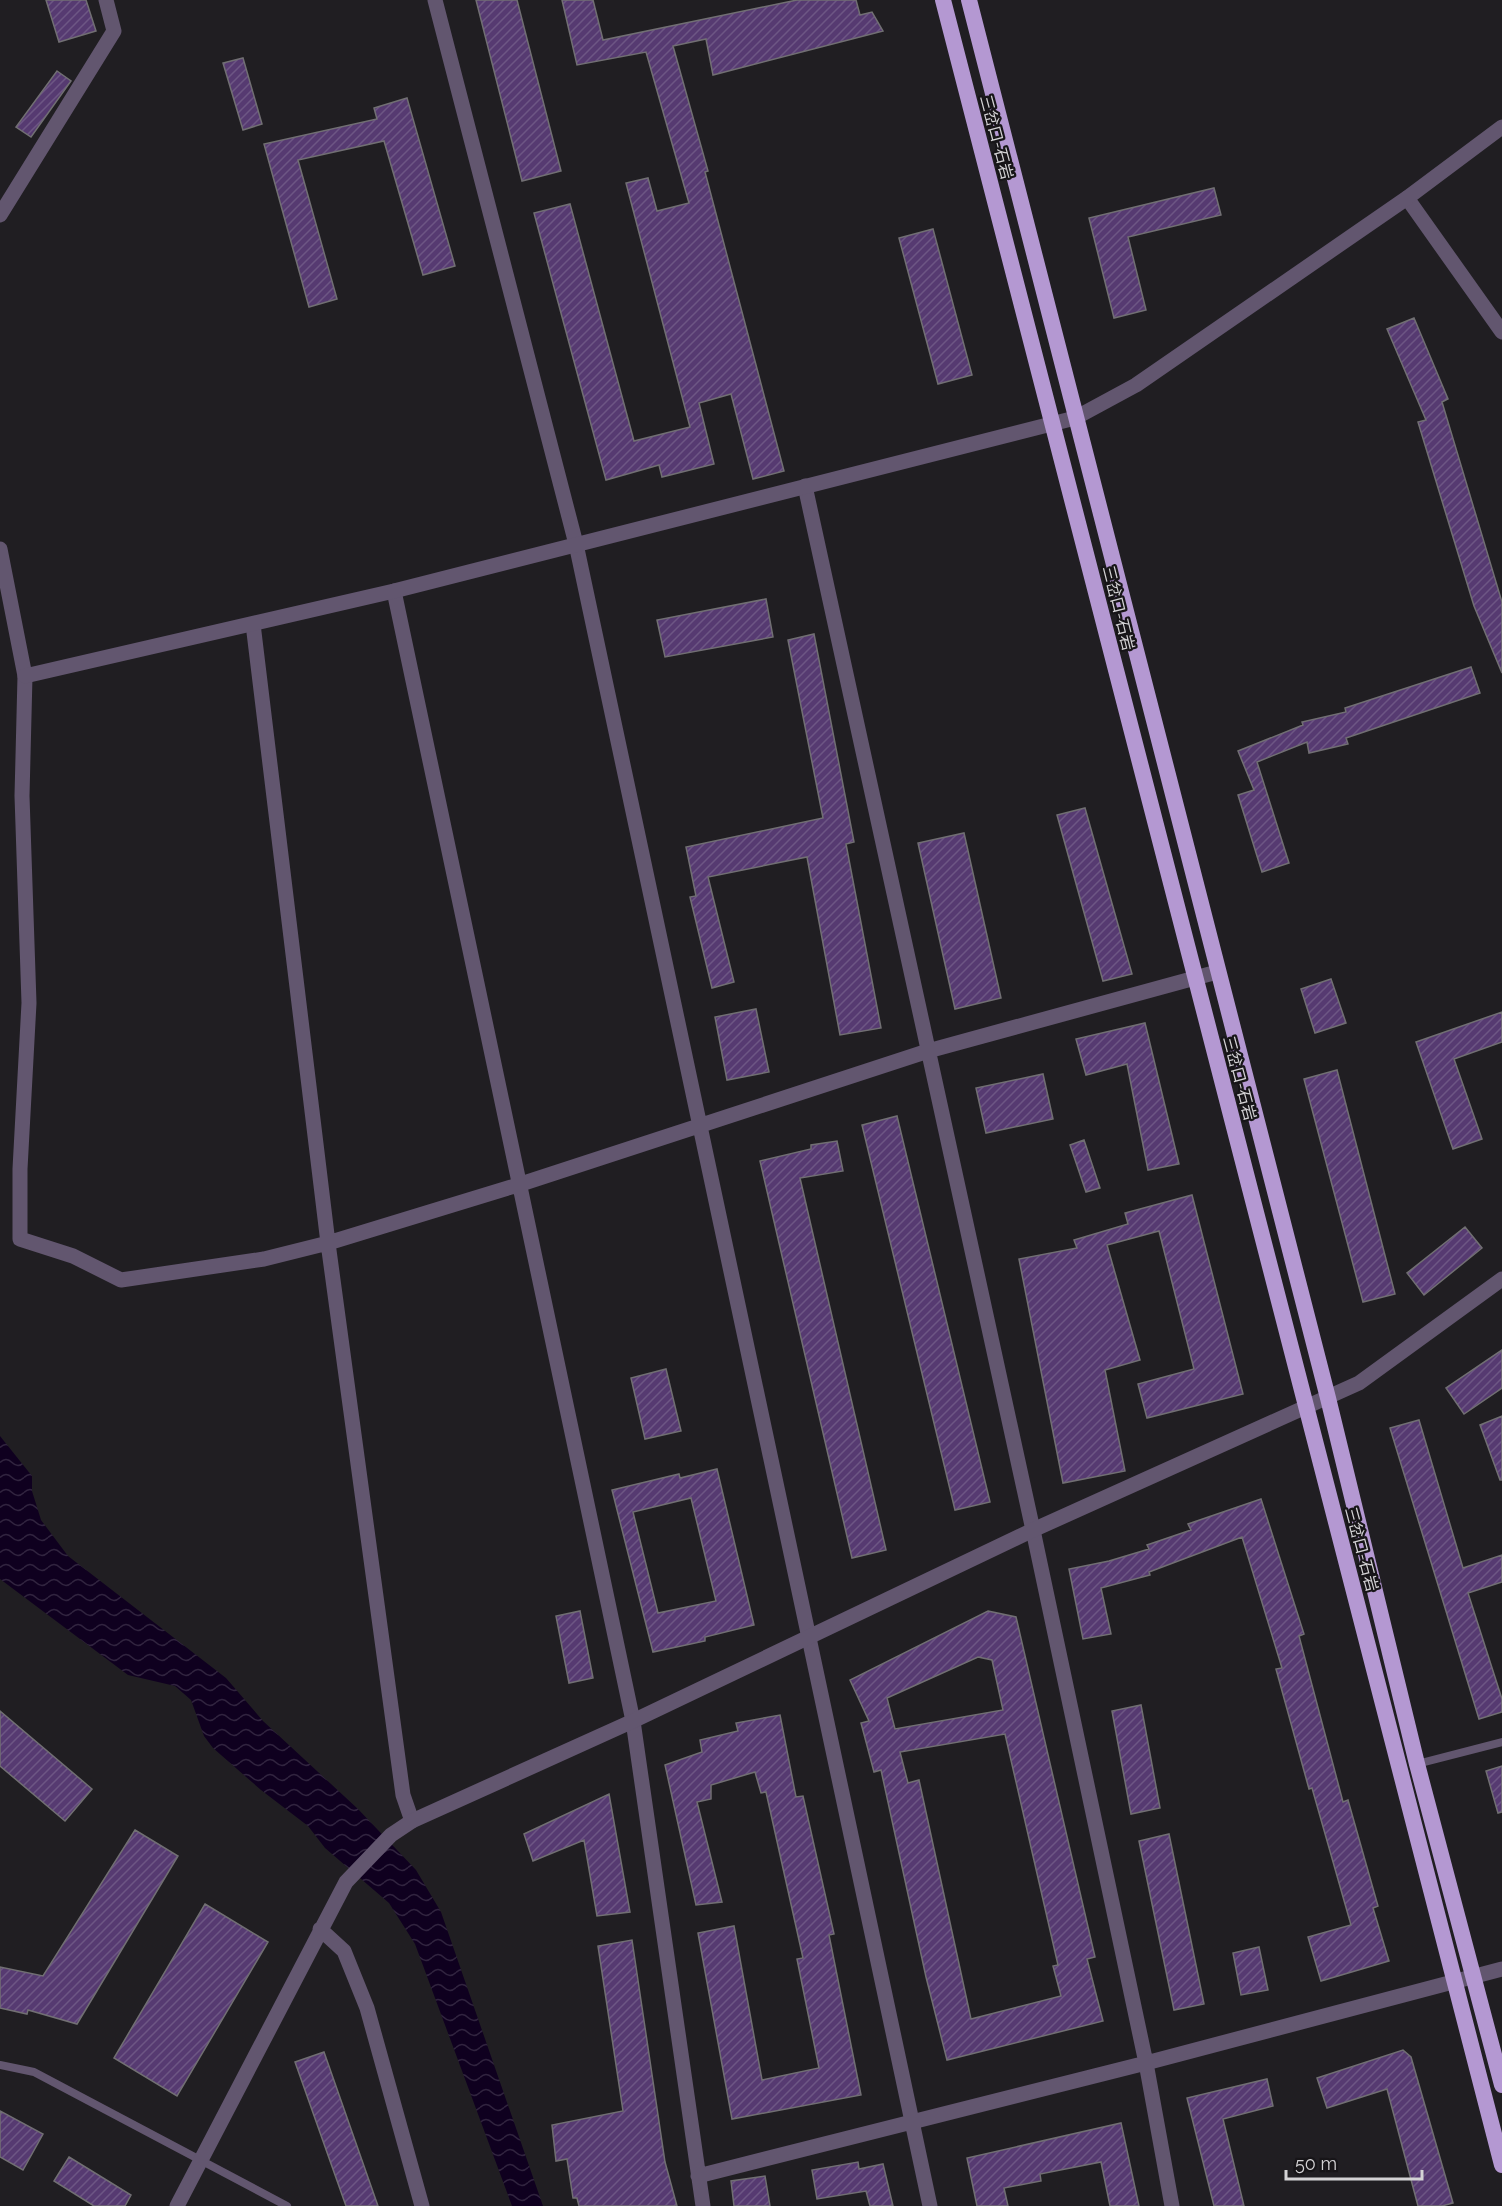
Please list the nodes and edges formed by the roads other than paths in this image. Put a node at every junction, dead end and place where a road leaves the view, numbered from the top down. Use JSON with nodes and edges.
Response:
{"nodes":[{"id":1,"x":106,"y":0,"type":"edge"},
{"id":2,"x":435,"y":0,"type":"edge"},
{"id":3,"x":943,"y":0,"type":"edge"},
{"id":4,"x":969,"y":0,"type":"edge"},
{"id":5,"x":1502,"y":127,"type":"edge"},
{"id":6,"x":1407,"y":198,"type":"junction"},
{"id":7,"x":0,"y":215,"type":"edge"},
{"id":8,"x":1502,"y":332,"type":"edge"},
{"id":9,"x":1075,"y":418,"type":"junction"},
{"id":10,"x":1053,"y":423,"type":"junction"},
{"id":11,"x":805,"y":486,"type":"junction"},
{"id":12,"x":576,"y":544,"type":"junction"},
{"id":13,"x":0,"y":549,"type":"edge"},
{"id":14,"x":394,"y":591,"type":"junction"},
{"id":15,"x":253,"y":624,"type":"junction"},
{"id":16,"x":25,"y":676,"type":"junction"},
{"id":17,"x":1217,"y":972,"type":"junction"},
{"id":18,"x":1195,"y":978,"type":"junction"},
{"id":19,"x":928,"y":1051,"type":"junction"},
{"id":20,"x":699,"y":1128,"type":"junction"},
{"id":21,"x":521,"y":1184,"type":"junction"},
{"id":22,"x":328,"y":1243,"type":"junction"},
{"id":23,"x":1502,"y":1279,"type":"edge"},
{"id":24,"x":1328,"y":1398,"type":"junction"},
{"id":25,"x":1307,"y":1407,"type":"junction"},
{"id":26,"x":1033,"y":1530,"type":"junction"},
{"id":27,"x":807,"y":1636,"type":"junction"},
{"id":28,"x":633,"y":1721,"type":"junction"},
{"id":29,"x":1502,"y":1742,"type":"edge"},
{"id":30,"x":1417,"y":1764,"type":"junction"},
{"id":31,"x":412,"y":1821,"type":"junction"},
{"id":32,"x":320,"y":1929,"type":"junction"},
{"id":33,"x":1502,"y":1969,"type":"edge"},
{"id":34,"x":1473,"y":1975,"type":"junction"},
{"id":35,"x":1455,"y":1980,"type":"junction"},
{"id":36,"x":1146,"y":2063,"type":"junction"},
{"id":37,"x":0,"y":2065,"type":"edge"},
{"id":38,"x":1502,"y":2085,"type":"edge"},
{"id":39,"x":913,"y":2120,"type":"junction"},
{"id":40,"x":201,"y":2162,"type":"junction"},
{"id":41,"x":1502,"y":2165,"type":"edge"},
{"id":42,"x":698,"y":2176,"type":"junction"},
{"id":43,"x":177,"y":2206,"type":"edge"},
{"id":44,"x":287,"y":2206,"type":"edge"},
{"id":45,"x":422,"y":2206,"type":"edge"},
{"id":46,"x":703,"y":2206,"type":"edge"},
{"id":47,"x":930,"y":2206,"type":"edge"},
{"id":48,"x":1172,"y":2206,"type":"edge"}],
"edges":[{"from":1,"to":7,"type":"street"},
{"from":2,"to":12,"type":"street"},
{"from":3,"to":10,"type":"highway","name":"三岔口-石岩"},
{"from":4,"to":9,"type":"highway","name":"三岔口-石岩"},
{"from":5,"to":6,"type":"street"},
{"from":6,"to":8,"type":"street"},
{"from":6,"to":9,"type":"street"},
{"from":9,"to":10,"type":"street"},
{"from":9,"to":17,"type":"highway","name":"三岔口-石岩"},
{"from":10,"to":11,"type":"street"},
{"from":10,"to":18,"type":"highway","name":"三岔口-石岩"},
{"from":11,"to":12,"type":"street"},
{"from":11,"to":19,"type":"street"},
{"from":12,"to":14,"type":"street"},
{"from":12,"to":20,"type":"street"},
{"from":13,"to":16,"type":"street"},
{"from":14,"to":15,"type":"street"},
{"from":14,"to":21,"type":"street"},
{"from":15,"to":16,"type":"street"},
{"from":15,"to":22,"type":"street"},
{"from":16,"to":22,"type":"street"},
{"from":17,"to":18,"type":"street"},
{"from":17,"to":24,"type":"highway","name":"三岔口-石岩"},
{"from":18,"to":19,"type":"street"},
{"from":18,"to":25,"type":"highway","name":"三岔口-石岩"},
{"from":19,"to":20,"type":"street"},
{"from":19,"to":26,"type":"street"},
{"from":20,"to":21,"type":"street"},
{"from":20,"to":27,"type":"street"},
{"from":21,"to":22,"type":"street"},
{"from":21,"to":28,"type":"street"},
{"from":22,"to":31,"type":"street"},
{"from":23,"to":24,"type":"street"},
{"from":24,"to":25,"type":"street"},
{"from":24,"to":30,"type":"highway","name":"三岔口-石岩"},
{"from":25,"to":26,"type":"street"},
{"from":25,"to":35,"type":"highway","name":"三岔口-石岩"},
{"from":26,"to":27,"type":"street"},
{"from":26,"to":36,"type":"street"},
{"from":27,"to":28,"type":"street"},
{"from":27,"to":39,"type":"street"},
{"from":28,"to":31,"type":"street"},
{"from":28,"to":42,"type":"street"},
{"from":29,"to":30,"type":"lane"},
{"from":30,"to":34,"type":"highway","name":"三岔口-石岩"},
{"from":31,"to":32,"type":"street"},
{"from":32,"to":40,"type":"street"},
{"from":32,"to":45,"type":"street"},
{"from":33,"to":34,"type":"street"},
{"from":34,"to":35,"type":"street"},
{"from":34,"to":38,"type":"highway","name":"三岔口-石岩"},
{"from":35,"to":36,"type":"street"},
{"from":35,"to":41,"type":"highway","name":"三岔口-石岩"},
{"from":36,"to":39,"type":"street"},
{"from":36,"to":48,"type":"street"},
{"from":37,"to":40,"type":"lane"},
{"from":39,"to":42,"type":"street"},
{"from":39,"to":47,"type":"street"},
{"from":40,"to":43,"type":"street"},
{"from":40,"to":44,"type":"lane"},
{"from":42,"to":46,"type":"street"}]}
